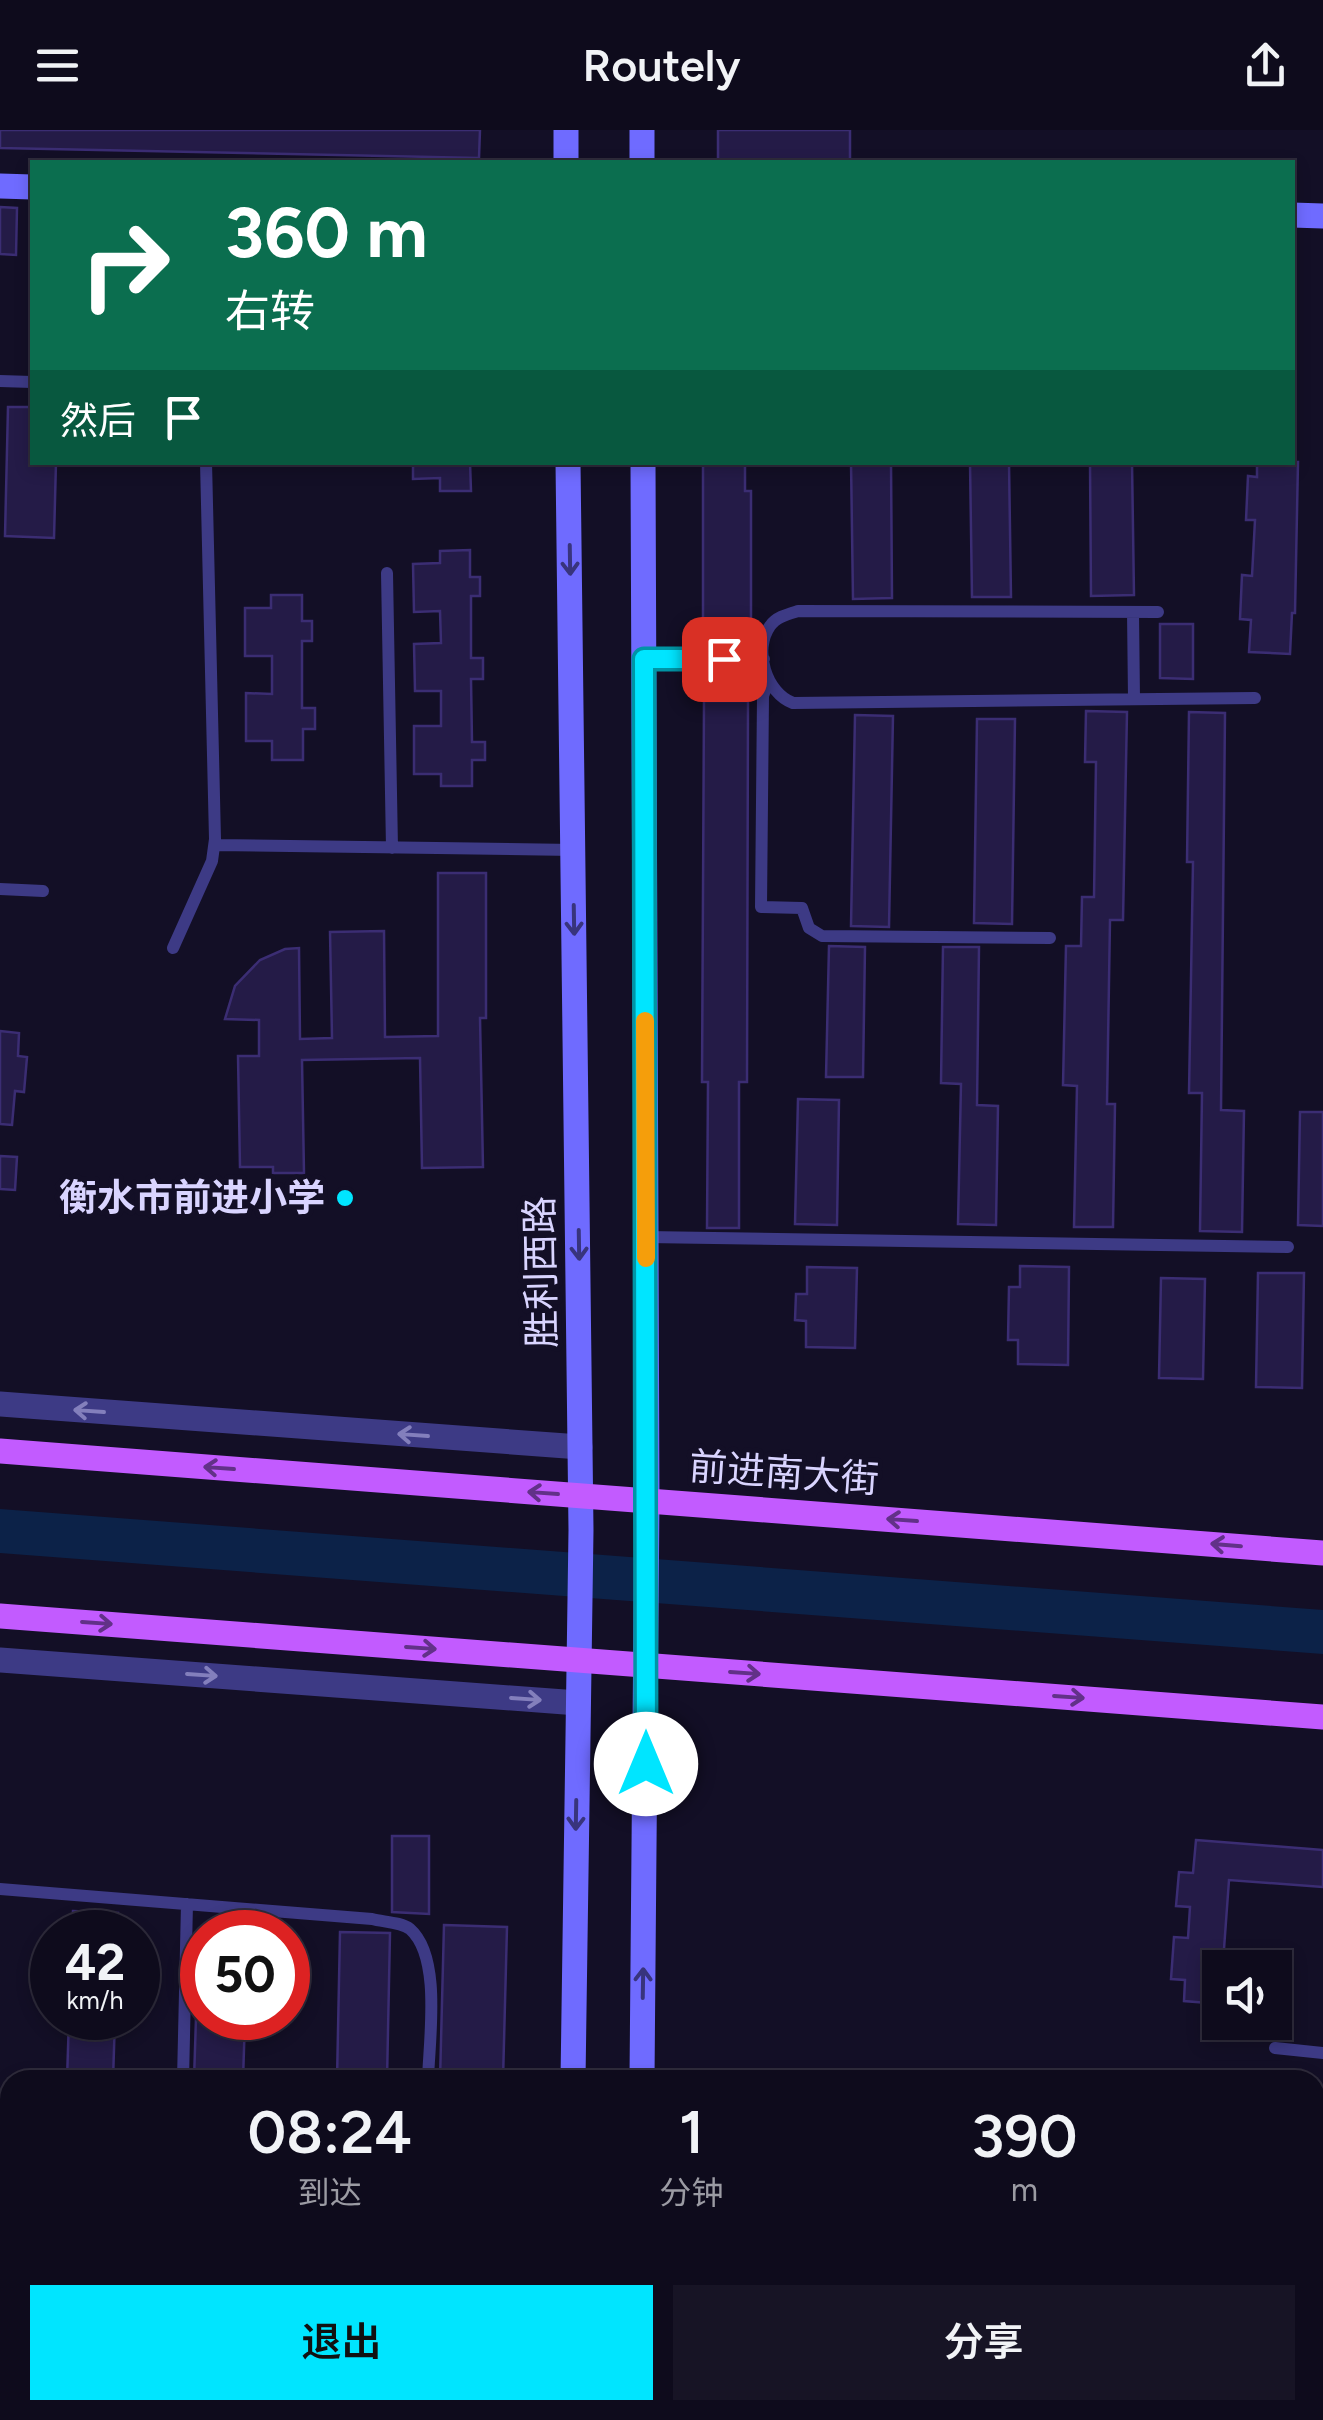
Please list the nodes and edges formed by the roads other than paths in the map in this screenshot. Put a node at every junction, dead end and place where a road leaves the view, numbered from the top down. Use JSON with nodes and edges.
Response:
{"nodes":[{"id":1,"x":566,"y":130,"type":"edge"},
{"id":2,"x":642,"y":130,"type":"edge"},
{"id":3,"x":566,"y":160,"type":"edge"},
{"id":4,"x":642,"y":160,"type":"edge"},
{"id":5,"x":0,"y":186,"type":"edge"},
{"id":6,"x":30,"y":187,"type":"edge"},
{"id":7,"x":1295,"y":215,"type":"edge"},
{"id":8,"x":1323,"y":216,"type":"edge"},
{"id":9,"x":0,"y":381,"type":"edge"},
{"id":10,"x":30,"y":382,"type":"edge"},
{"id":11,"x":206,"y":465,"type":"edge"},
{"id":12,"x":568,"y":465,"type":"edge"},
{"id":13,"x":643,"y":465,"type":"edge"},
{"id":14,"x":386,"y":573,"type":"dead end"},
{"id":15,"x":1132,"y":612,"type":"junction"},
{"id":16,"x":1158,"y":612,"type":"dead end"},
{"id":17,"x":764,"y":658,"type":"junction"},
{"id":18,"x":644,"y":659,"type":"junction"},
{"id":19,"x":768,"y":682,"type":"junction"},
{"id":20,"x":1255,"y":698,"type":"dead end"},
{"id":21,"x":1134,"y":699,"type":"junction"},
{"id":22,"x":214,"y":845,"type":"junction"},
{"id":23,"x":392,"y":848,"type":"junction"},
{"id":24,"x":574,"y":850,"type":"junction"},
{"id":25,"x":0,"y":888,"type":"edge"},
{"id":26,"x":43,"y":892,"type":"dead end"},
{"id":27,"x":1050,"y":938,"type":"dead end"},
{"id":28,"x":174,"y":948,"type":"dead end"},
{"id":29,"x":646,"y":1237,"type":"junction"},
{"id":30,"x":1288,"y":1247,"type":"dead end"},
{"id":31,"x":0,"y":1404,"type":"edge"},
{"id":32,"x":580,"y":1448,"type":"junction"},
{"id":33,"x":0,"y":1451,"type":"edge"},
{"id":34,"x":580,"y":1495,"type":"junction"},
{"id":35,"x":647,"y":1500,"type":"junction"},
{"id":36,"x":1323,"y":1553,"type":"edge"},
{"id":37,"x":0,"y":1616,"type":"edge"},
{"id":38,"x":0,"y":1660,"type":"edge"},
{"id":39,"x":579,"y":1660,"type":"junction"},
{"id":40,"x":646,"y":1665,"type":"junction"},
{"id":41,"x":578,"y":1702,"type":"junction"},
{"id":42,"x":1323,"y":1717,"type":"edge"},
{"id":43,"x":0,"y":1889,"type":"edge"},
{"id":44,"x":187,"y":1904,"type":"junction"},
{"id":45,"x":1276,"y":2048,"type":"dead end"},
{"id":46,"x":1323,"y":2054,"type":"edge"},
{"id":47,"x":184,"y":2070,"type":"edge"},
{"id":48,"x":428,"y":2070,"type":"edge"},
{"id":49,"x":573,"y":2070,"type":"edge"},
{"id":50,"x":642,"y":2070,"type":"edge"}],
"edges":[{"from":1,"to":3,"type":"main road"},
{"from":2,"to":4,"type":"main road"},
{"from":5,"to":6,"type":"main road"},
{"from":7,"to":8,"type":"main road"},
{"from":9,"to":10,"type":"lane"},
{"from":11,"to":22,"type":"lane"},
{"from":12,"to":24,"type":"main road","name":"胜利西路","one_way":true},
{"from":13,"to":18,"type":"main road"},
{"from":14,"to":23,"type":"lane"},
{"from":15,"to":16,"type":"lane"},
{"from":15,"to":17,"type":"lane"},
{"from":15,"to":21,"type":"lane"},
{"from":17,"to":18,"type":"lane"},
{"from":17,"to":19,"type":"lane"},
{"from":18,"to":29,"type":"main road"},
{"from":19,"to":21,"type":"lane"},
{"from":19,"to":27,"type":"lane"},
{"from":20,"to":21,"type":"lane"},
{"from":22,"to":23,"type":"lane"},
{"from":22,"to":28,"type":"lane"},
{"from":23,"to":24,"type":"lane"},
{"from":24,"to":32,"type":"main road","name":"胜利西路","one_way":true},
{"from":25,"to":26,"type":"lane"},
{"from":29,"to":30,"type":"lane"},
{"from":29,"to":35,"type":"main road"},
{"from":32,"to":31,"type":"street","one_way":true},
{"from":32,"to":34,"type":"main road","name":"胜利西路"},
{"from":34,"to":33,"type":"main road","name":"前进南大街","one_way":true},
{"from":34,"to":35,"type":"main road","name":"前进南大街"},
{"from":34,"to":39,"type":"main road","name":"胜利西路"},
{"from":36,"to":35,"type":"main road","name":"前进南大街","one_way":true},
{"from":35,"to":40,"type":"main road"},
{"from":37,"to":39,"type":"main road","one_way":true},
{"from":38,"to":41,"type":"street","one_way":true},
{"from":39,"to":40,"type":"main road"},
{"from":39,"to":41,"type":"main road","name":"胜利西路"},
{"from":40,"to":42,"type":"main road","one_way":true},
{"from":50,"to":40,"type":"main road","one_way":true},
{"from":41,"to":49,"type":"main road","name":"胜利西路","one_way":true},
{"from":43,"to":44,"type":"lane"},
{"from":44,"to":47,"type":"lane"},
{"from":44,"to":48,"type":"lane"},
{"from":45,"to":46,"type":"lane"}]}
